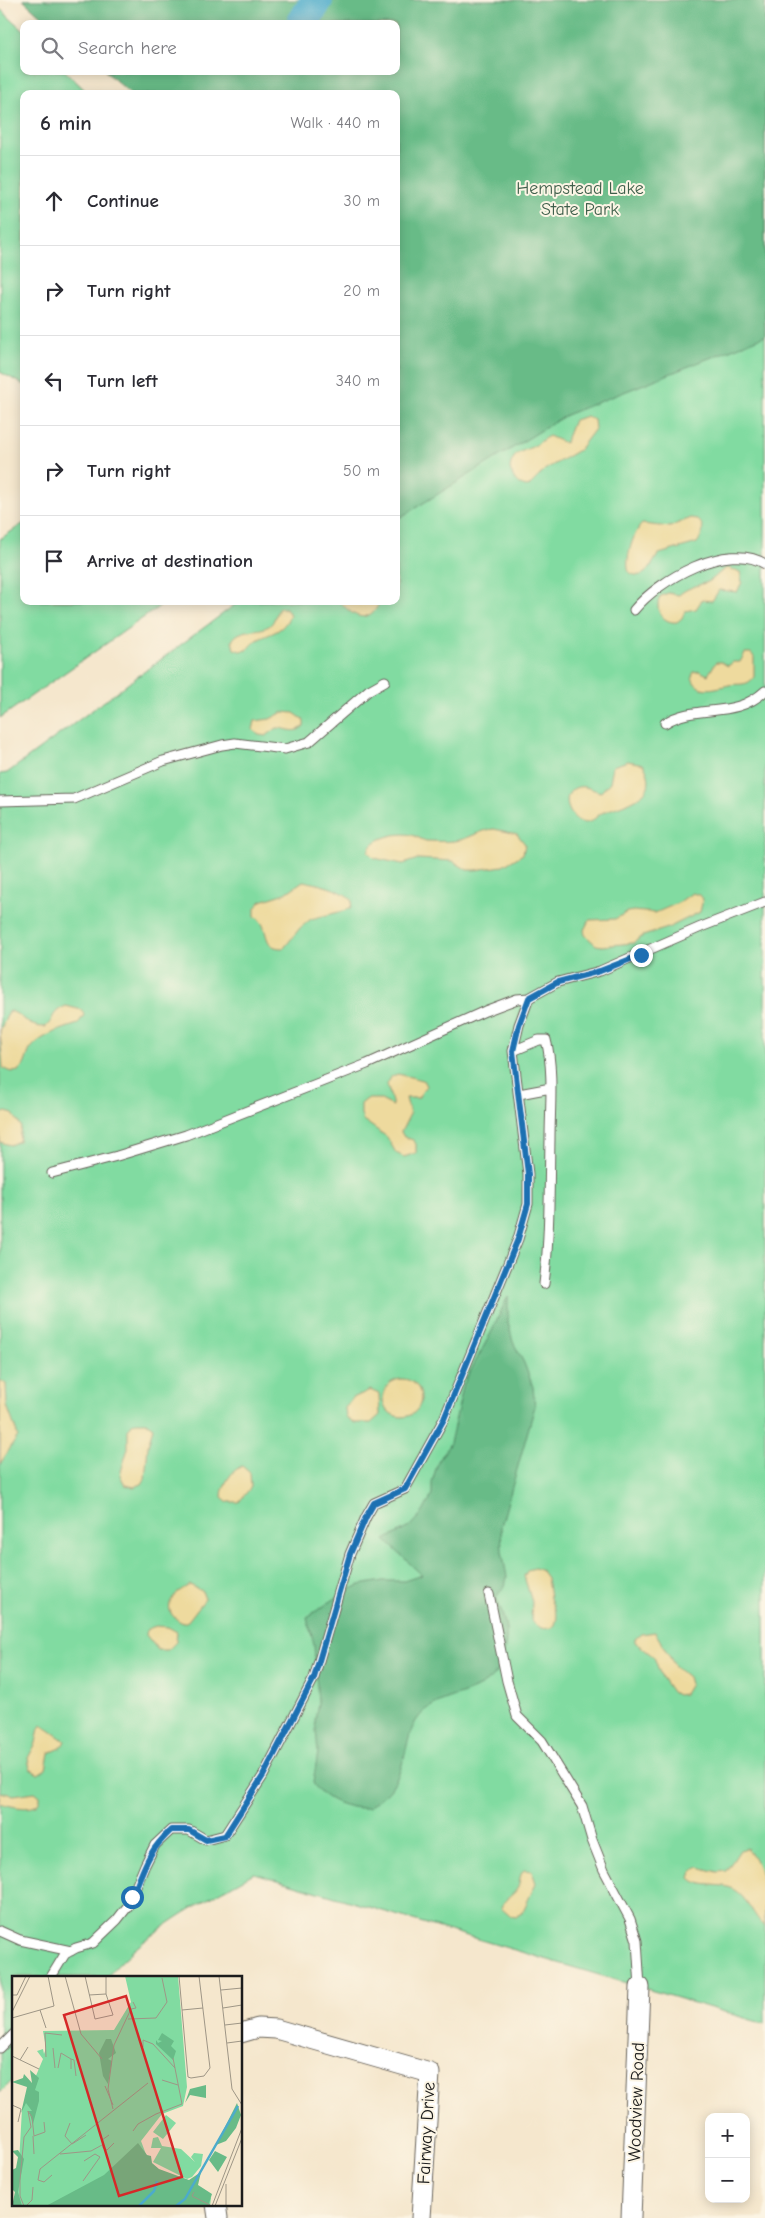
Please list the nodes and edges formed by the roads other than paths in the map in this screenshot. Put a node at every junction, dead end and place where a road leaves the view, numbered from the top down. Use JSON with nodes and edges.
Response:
{"nodes":[{"id":1,"x":765,"y":564,"type":"edge"},
{"id":2,"x":634,"y":610,"type":"dead end"},
{"id":3,"x":384,"y":681,"type":"dead end"},
{"id":4,"x":765,"y":691,"type":"edge"},
{"id":5,"x":665,"y":723,"type":"dead end"},
{"id":6,"x":0,"y":801,"type":"edge"},
{"id":7,"x":765,"y":902,"type":"edge"},
{"id":8,"x":529,"y":998,"type":"junction"},
{"id":9,"x":513,"y":1051,"type":"junction"},
{"id":10,"x":551,"y":1088,"type":"junction"},
{"id":11,"x":519,"y":1094,"type":"junction"},
{"id":12,"x":52,"y":1172,"type":"dead end"},
{"id":13,"x":544,"y":1284,"type":"dead end"},
{"id":14,"x":490,"y":1594,"type":"dead end"},
{"id":15,"x":0,"y":1931,"type":"edge"},
{"id":16,"x":71,"y":1951,"type":"junction"},
{"id":17,"x":52,"y":1976,"type":"edge"},
{"id":18,"x":640,"y":1987,"type":"joint"},
{"id":19,"x":242,"y":2033,"type":"edge"},
{"id":20,"x":12,"y":2036,"type":"edge"},
{"id":21,"x":0,"y":2048,"type":"edge"},
{"id":22,"x":421,"y":2218,"type":"edge"},
{"id":23,"x":631,"y":2218,"type":"edge"}],
"edges":[{"from":1,"to":2,"type":"lane"},
{"from":3,"to":6,"type":"lane"},
{"from":4,"to":5,"type":"lane"},
{"from":7,"to":8,"type":"lane"},
{"from":8,"to":9,"type":"lane"},
{"from":8,"to":12,"type":"lane"},
{"from":9,"to":10,"type":"lane"},
{"from":9,"to":11,"type":"lane"},
{"from":10,"to":11,"type":"lane"},
{"from":10,"to":13,"type":"lane"},
{"from":11,"to":16,"type":"lane"},
{"from":14,"to":18,"type":"lane"},
{"from":15,"to":16,"type":"lane"},
{"from":16,"to":17,"type":"lane"},
{"from":18,"to":23,"type":"street","name":"Woodview Road"},
{"from":19,"to":22,"type":"street","name":"Fairway Drive"},
{"from":20,"to":21,"type":"lane"}]}
